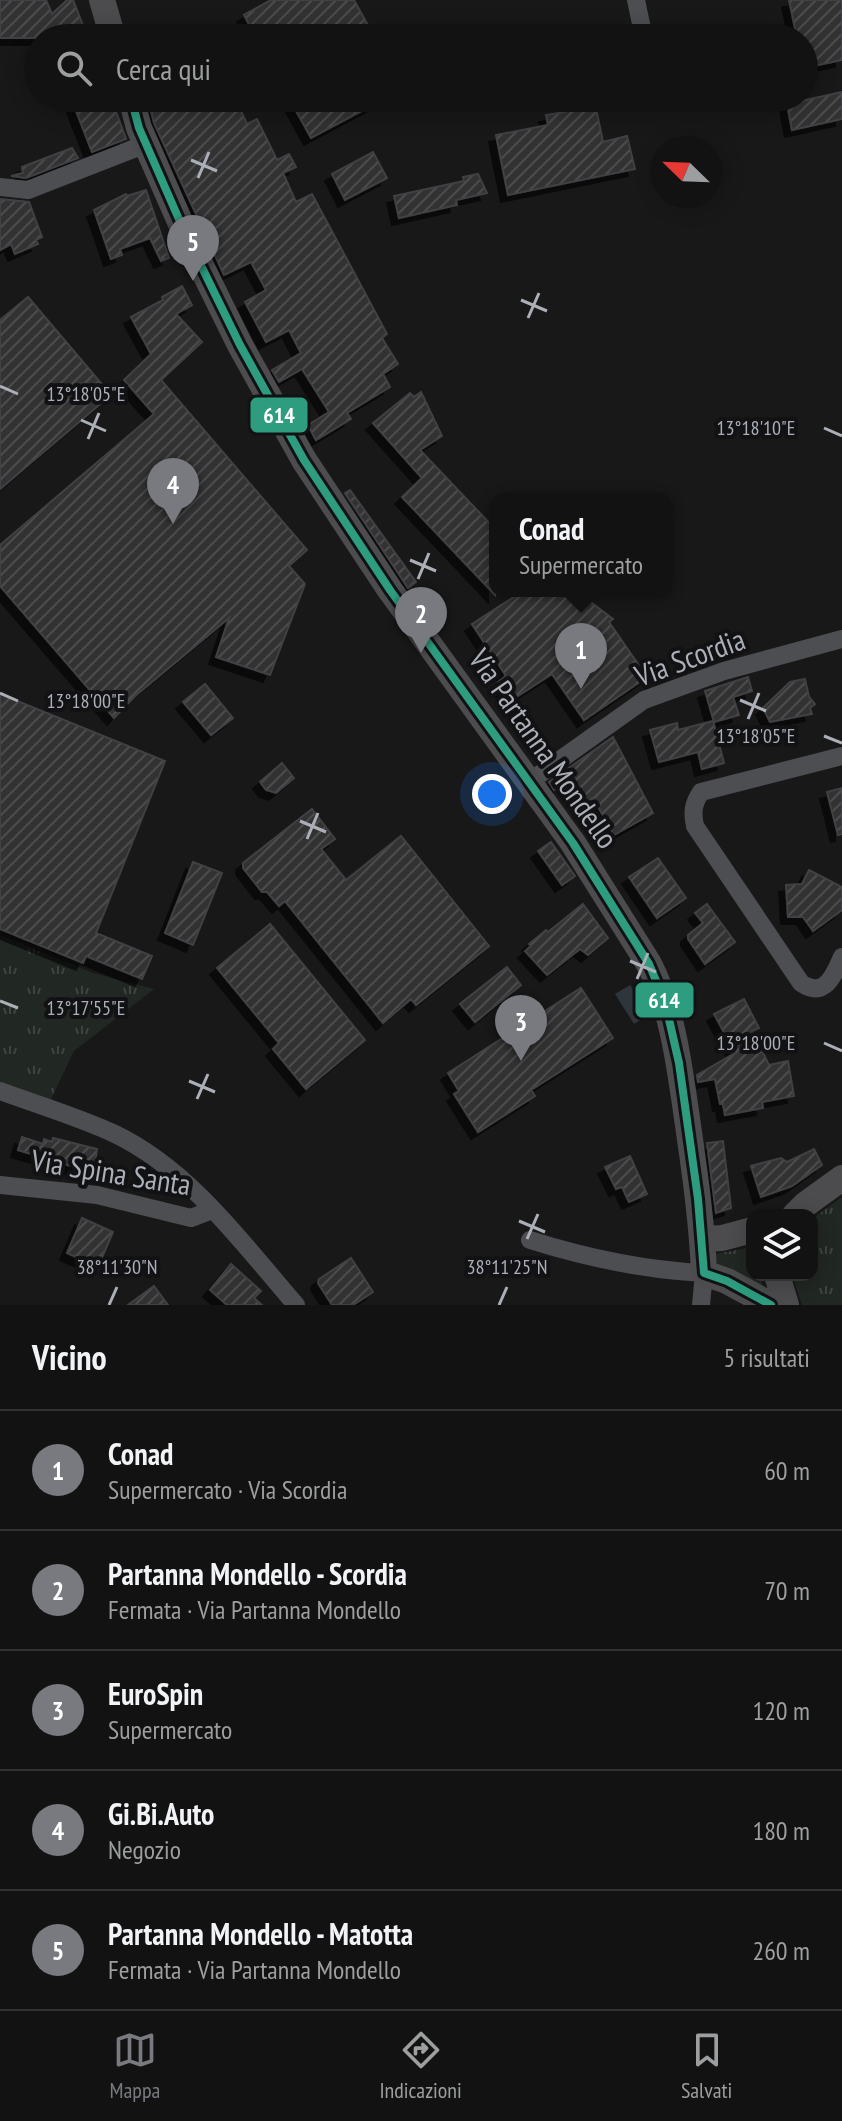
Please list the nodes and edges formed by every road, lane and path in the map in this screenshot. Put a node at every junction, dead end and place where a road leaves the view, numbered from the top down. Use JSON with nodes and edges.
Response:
{"nodes":[{"id":1,"x":102,"y":0,"type":"edge"},
{"id":2,"x":636,"y":0,"type":"edge"},
{"id":3,"x":109,"y":24,"type":"edge"},
{"id":4,"x":641,"y":24,"type":"edge"},
{"id":5,"x":136,"y":112,"type":"edge"},
{"id":6,"x":146,"y":144,"type":"junction"},
{"id":7,"x":0,"y":187,"type":"edge"},
{"id":8,"x":842,"y":639,"type":"edge"},
{"id":9,"x":842,"y":756,"type":"edge"},
{"id":10,"x":529,"y":782,"type":"junction"},
{"id":11,"x":842,"y":957,"type":"edge"},
{"id":12,"x":0,"y":1091,"type":"edge"},
{"id":13,"x":842,"y":1178,"type":"edge"},
{"id":14,"x":0,"y":1185,"type":"edge"},
{"id":15,"x":798,"y":1209,"type":"edge"},
{"id":16,"x":212,"y":1210,"type":"junction"},
{"id":17,"x":746,"y":1232,"type":"edge"},
{"id":18,"x":702,"y":1239,"type":"junction"},
{"id":19,"x":530,"y":1240,"type":"dead end"},
{"id":20,"x":704,"y":1273,"type":"junction"},
{"id":21,"x":779,"y":1281,"type":"edge"},
{"id":22,"x":296,"y":1305,"type":"edge"},
{"id":23,"x":701,"y":1305,"type":"edge"},
{"id":24,"x":771,"y":1305,"type":"edge"},
{"id":25,"x":786,"y":1305,"type":"edge"}],
"edges":[{"from":1,"to":3,"type":"main road"},
{"from":2,"to":4,"type":"street"},
{"from":5,"to":6,"type":"main road","name":"Via Partanna Mondello"},
{"from":6,"to":7,"type":"street"},
{"from":6,"to":10,"type":"main road","name":"Via Partanna Mondello"},
{"from":8,"to":10,"type":"street","name":"Via Scordia"},
{"from":9,"to":11,"type":"street"},
{"from":10,"to":18,"type":"main road","name":"Via Partanna Mondello"},
{"from":12,"to":16,"type":"street","name":"Via Spina Santa"},
{"from":13,"to":15,"type":"main road"},
{"from":14,"to":16,"type":"street","name":"Via Spina Santa"},
{"from":16,"to":22,"type":"street","name":"Via Spina Santa"},
{"from":17,"to":18,"type":"main road"},
{"from":18,"to":20,"type":"main road","name":"Via Partanna Mondello"},
{"from":19,"to":20,"type":"street"},
{"from":20,"to":23,"type":"street","name":"Via Partanna Mondello"},
{"from":20,"to":24,"type":"main road"},
{"from":21,"to":25,"type":"main road"}]}
